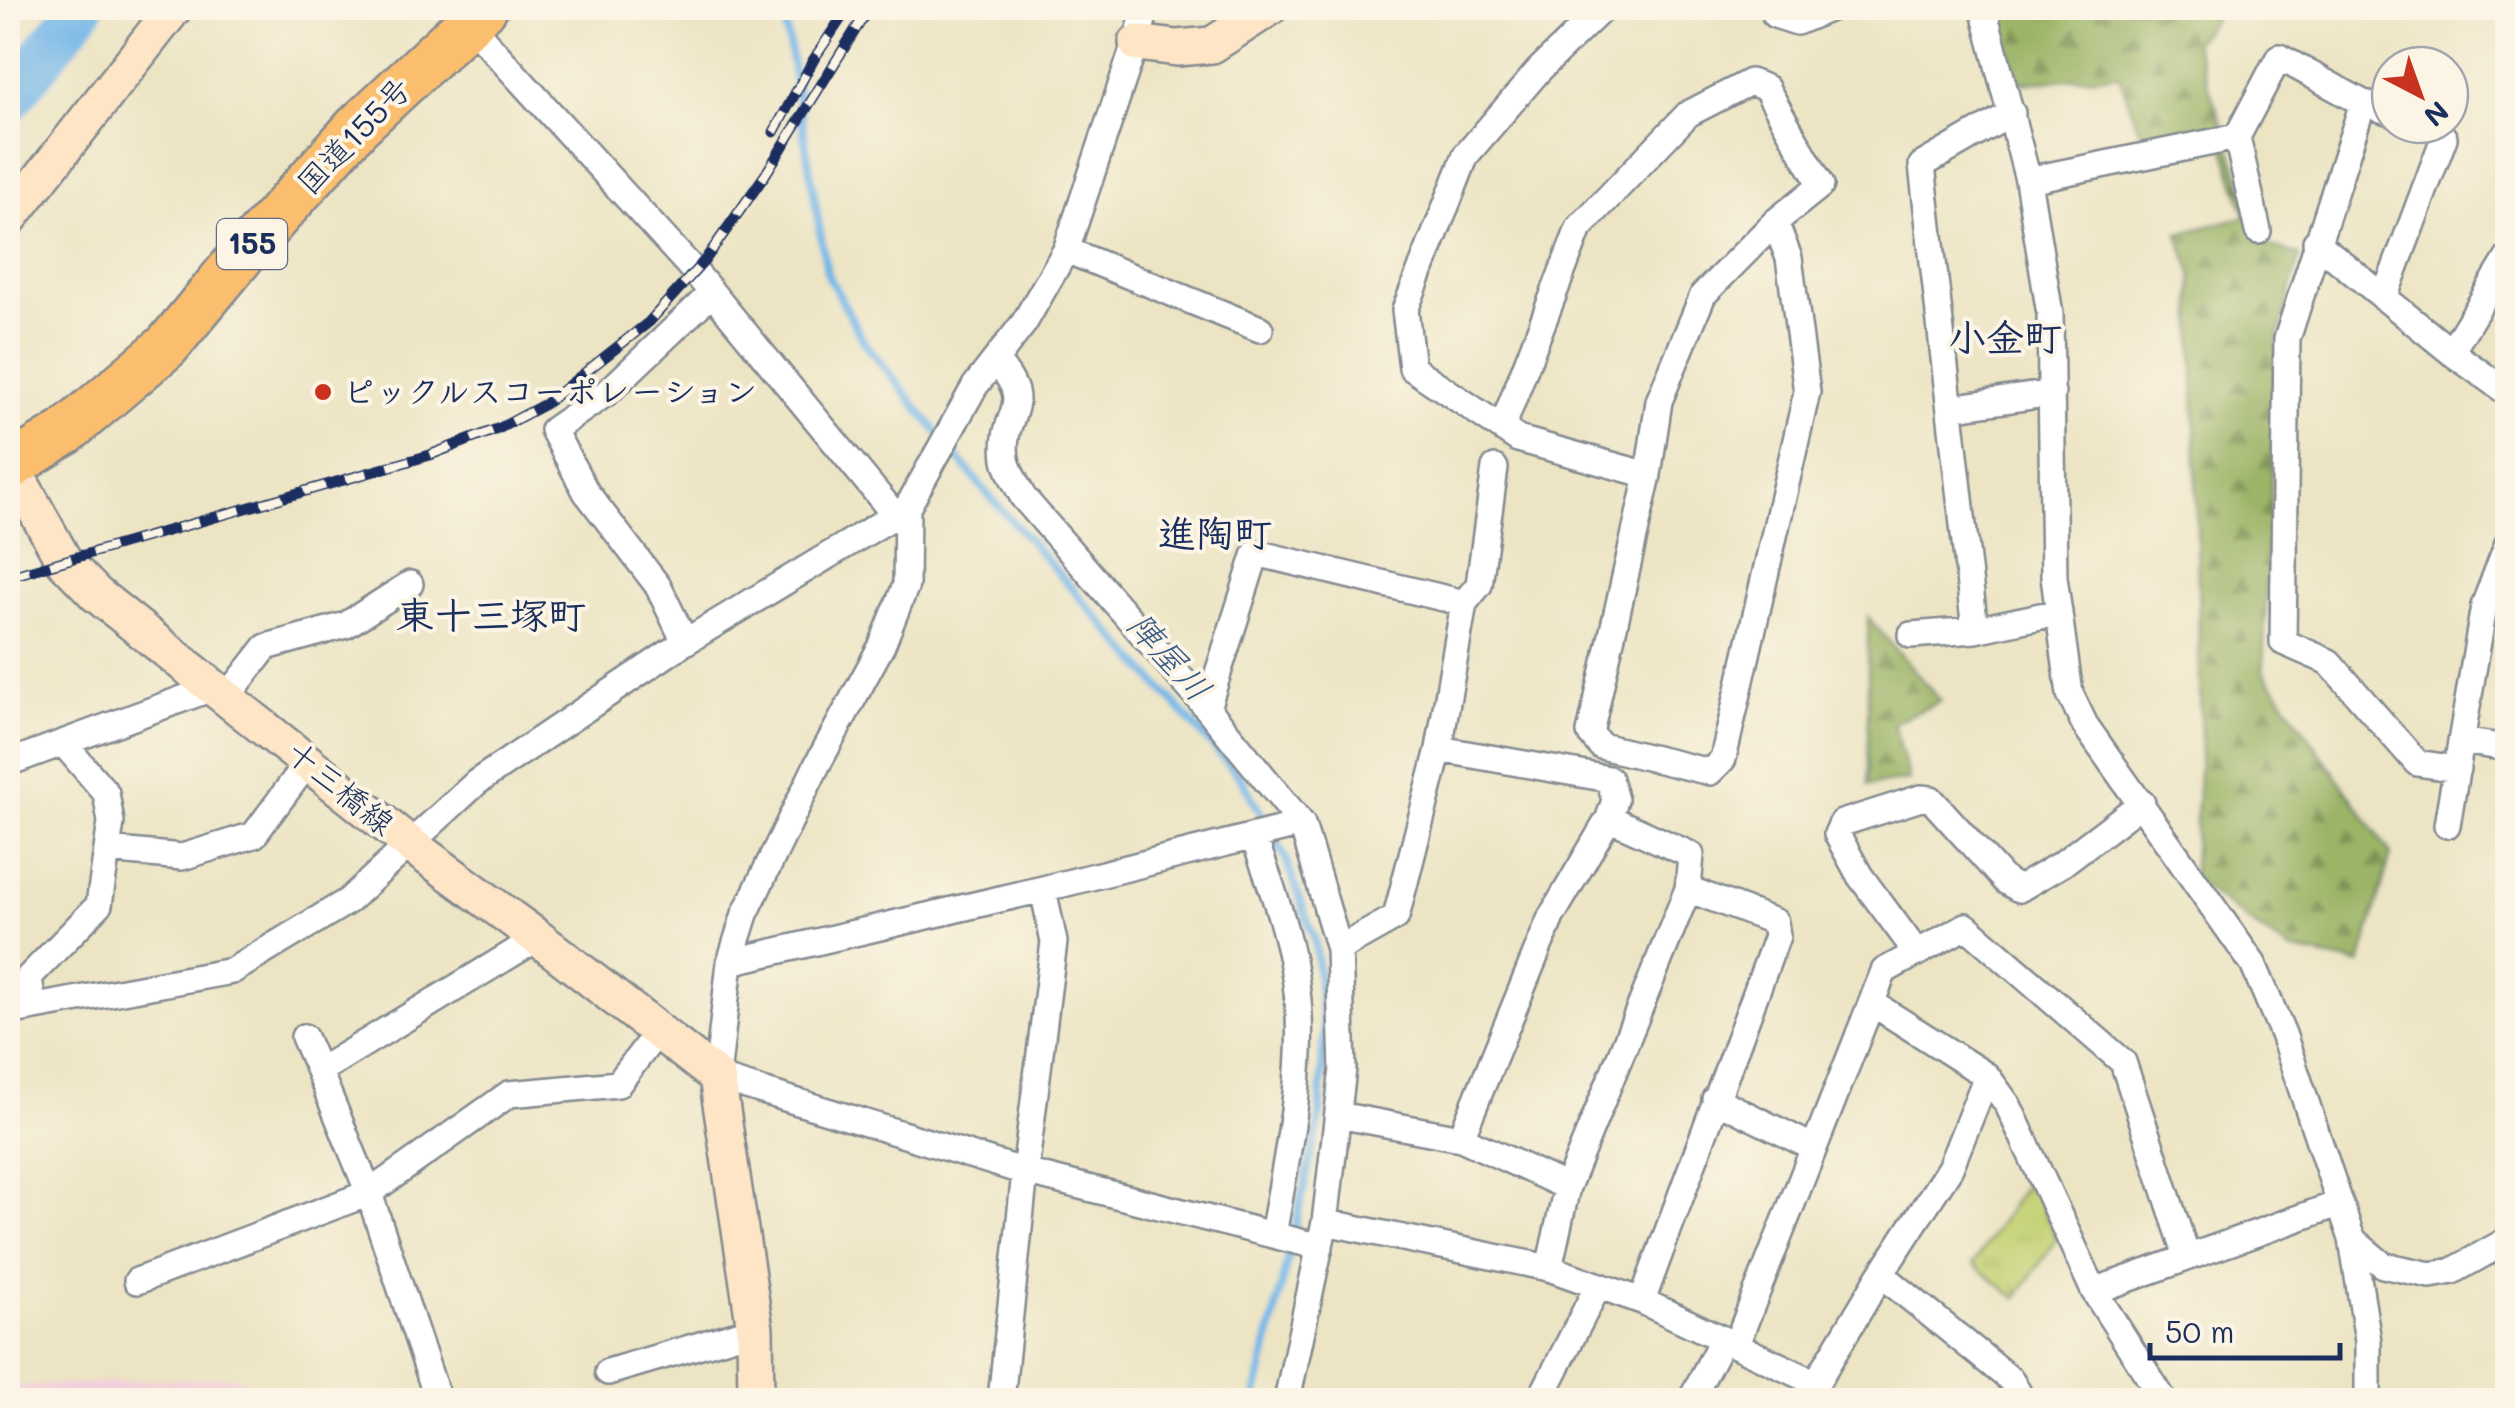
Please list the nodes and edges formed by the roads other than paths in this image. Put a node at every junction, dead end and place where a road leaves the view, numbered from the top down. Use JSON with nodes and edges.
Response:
{"nodes":[{"id":1,"x":174,"y":8,"type":"edge"},
{"id":2,"x":1147,"y":8,"type":"edge"},
{"id":3,"x":1268,"y":8,"type":"edge"},
{"id":4,"x":1603,"y":8,"type":"edge"},
{"id":5,"x":1831,"y":8,"type":"edge"},
{"id":6,"x":1982,"y":8,"type":"edge"},
{"id":7,"x":468,"y":12,"type":"edge"},
{"id":8,"x":1775,"y":16,"type":"dead end"},
{"id":9,"x":1137,"y":44,"type":"junction"},
{"id":10,"x":2363,"y":102,"type":"junction"},
{"id":11,"x":2370,"y":105,"type":"edge"},
{"id":12,"x":2012,"y":113,"type":"junction"},
{"id":13,"x":2237,"y":137,"type":"junction"},
{"id":14,"x":2441,"y":145,"type":"edge"},
{"id":15,"x":2028,"y":180,"type":"junction"},
{"id":16,"x":8,"y":220,"type":"edge"},
{"id":17,"x":1775,"y":222,"type":"junction"},
{"id":18,"x":2258,"y":231,"type":"dead end"},
{"id":19,"x":2316,"y":242,"type":"junction"},
{"id":20,"x":1066,"y":250,"type":"junction"},
{"id":21,"x":2508,"y":258,"type":"edge"},
{"id":22,"x":712,"y":294,"type":"junction"},
{"id":23,"x":2384,"y":298,"type":"junction"},
{"id":24,"x":1260,"y":329,"type":"dead end"},
{"id":25,"x":2451,"y":352,"type":"junction"},
{"id":26,"x":995,"y":360,"type":"junction"},
{"id":27,"x":2052,"y":393,"type":"junction"},
{"id":28,"x":2508,"y":393,"type":"edge"},
{"id":29,"x":1950,"y":408,"type":"junction"},
{"id":30,"x":1502,"y":428,"type":"junction"},
{"id":31,"x":8,"y":465,"type":"edge"},
{"id":32,"x":1494,"y":468,"type":"dead end"},
{"id":33,"x":1648,"y":475,"type":"junction"},
{"id":34,"x":901,"y":511,"type":"junction"},
{"id":35,"x":2508,"y":543,"type":"edge"},
{"id":36,"x":410,"y":584,"type":"dead end"},
{"id":37,"x":1464,"y":603,"type":"junction"},
{"id":38,"x":2059,"y":612,"type":"junction"},
{"id":39,"x":1975,"y":630,"type":"junction"},
{"id":40,"x":1910,"y":634,"type":"dead end"},
{"id":41,"x":685,"y":642,"type":"junction"},
{"id":42,"x":221,"y":692,"type":"junction"},
{"id":43,"x":1207,"y":708,"type":"junction"},
{"id":44,"x":2461,"y":741,"type":"junction"},
{"id":45,"x":64,"y":744,"type":"junction"},
{"id":46,"x":2508,"y":748,"type":"edge"},
{"id":47,"x":1440,"y":749,"type":"junction"},
{"id":48,"x":308,"y":762,"type":"junction"},
{"id":49,"x":8,"y":763,"type":"edge"},
{"id":50,"x":2456,"y":769,"type":"junction"},
{"id":51,"x":2142,"y":803,"type":"junction"},
{"id":52,"x":1609,"y":818,"type":"junction"},
{"id":53,"x":2447,"y":825,"type":"dead end"},
{"id":54,"x":1296,"y":826,"type":"junction"},
{"id":55,"x":1258,"y":836,"type":"junction"},
{"id":56,"x":411,"y":845,"type":"junction"},
{"id":57,"x":107,"y":850,"type":"junction"},
{"id":58,"x":1043,"y":889,"type":"junction"},
{"id":59,"x":1688,"y":889,"type":"junction"},
{"id":60,"x":538,"y":938,"type":"junction"},
{"id":61,"x":1339,"y":949,"type":"junction"},
{"id":62,"x":1917,"y":953,"type":"junction"},
{"id":63,"x":730,"y":962,"type":"junction"},
{"id":64,"x":1872,"y":1003,"type":"junction"},
{"id":65,"x":34,"y":1007,"type":"junction"},
{"id":66,"x":8,"y":1012,"type":"edge"},
{"id":67,"x":658,"y":1031,"type":"junction"},
{"id":68,"x":304,"y":1037,"type":"dead end"},
{"id":69,"x":320,"y":1071,"type":"junction"},
{"id":70,"x":1987,"y":1076,"type":"junction"},
{"id":71,"x":716,"y":1077,"type":"junction"},
{"id":72,"x":1714,"y":1099,"type":"junction"},
{"id":73,"x":1338,"y":1115,"type":"junction"},
{"id":74,"x":1461,"y":1138,"type":"junction"},
{"id":75,"x":1814,"y":1148,"type":"junction"},
{"id":76,"x":1024,"y":1172,"type":"junction"},
{"id":77,"x":1567,"y":1187,"type":"junction"},
{"id":78,"x":370,"y":1192,"type":"junction"},
{"id":79,"x":2338,"y":1204,"type":"junction"},
{"id":80,"x":1325,"y":1222,"type":"junction"},
{"id":81,"x":1276,"y":1236,"type":"junction"},
{"id":82,"x":2352,"y":1239,"type":"junction"},
{"id":83,"x":2508,"y":1240,"type":"edge"},
{"id":84,"x":1313,"y":1246,"type":"junction"},
{"id":85,"x":2187,"y":1257,"type":"junction"},
{"id":86,"x":1549,"y":1268,"type":"junction"},
{"id":87,"x":1881,"y":1274,"type":"junction"},
{"id":88,"x":137,"y":1282,"type":"dead end"},
{"id":89,"x":1598,"y":1286,"type":"junction"},
{"id":90,"x":2094,"y":1291,"type":"junction"},
{"id":91,"x":1642,"y":1302,"type":"junction"},
{"id":92,"x":755,"y":1329,"type":"junction"},
{"id":93,"x":1729,"y":1342,"type":"junction"},
{"id":94,"x":608,"y":1372,"type":"dead end"},
{"id":95,"x":1811,"y":1392,"type":"edge"},
{"id":96,"x":2164,"y":1399,"type":"edge"},
{"id":97,"x":438,"y":1400,"type":"edge"},
{"id":98,"x":756,"y":1400,"type":"edge"},
{"id":99,"x":1001,"y":1400,"type":"edge"},
{"id":100,"x":1288,"y":1400,"type":"edge"},
{"id":101,"x":1540,"y":1400,"type":"edge"},
{"id":102,"x":1692,"y":1400,"type":"edge"},
{"id":103,"x":2022,"y":1400,"type":"edge"},
{"id":104,"x":2368,"y":1400,"type":"edge"}],
"edges":[{"from":1,"to":16,"type":"street"},
{"from":2,"to":9,"type":"street"},
{"from":3,"to":9,"type":"street"},
{"from":4,"to":30,"type":"street"},
{"from":5,"to":8,"type":"street"},
{"from":6,"to":12,"type":"street"},
{"from":7,"to":22,"type":"street"},
{"from":7,"to":31,"type":"highway","name":"国道155号","number":"155"},
{"from":9,"to":20,"type":"street"},
{"from":10,"to":11,"type":"street"},
{"from":10,"to":13,"type":"street"},
{"from":10,"to":19,"type":"street"},
{"from":12,"to":15,"type":"street"},
{"from":12,"to":29,"type":"street"},
{"from":13,"to":15,"type":"street"},
{"from":13,"to":18,"type":"street"},
{"from":14,"to":23,"type":"street"},
{"from":15,"to":27,"type":"street"},
{"from":17,"to":30,"type":"street"},
{"from":17,"to":33,"type":"street"},
{"from":17,"to":33,"type":"street"},
{"from":19,"to":23,"type":"street"},
{"from":19,"to":50,"type":"street"},
{"from":20,"to":24,"type":"street"},
{"from":20,"to":26,"type":"street"},
{"from":21,"to":25,"type":"street"},
{"from":22,"to":34,"type":"street"},
{"from":22,"to":41,"type":"street"},
{"from":23,"to":25,"type":"street"},
{"from":25,"to":28,"type":"street"},
{"from":26,"to":34,"type":"street"},
{"from":26,"to":43,"type":"street"},
{"from":27,"to":29,"type":"street"},
{"from":27,"to":38,"type":"street"},
{"from":29,"to":39,"type":"street"},
{"from":30,"to":33,"type":"street"},
{"from":31,"to":42,"type":"street","name":"十三橋線"},
{"from":32,"to":37,"type":"street"},
{"from":34,"to":41,"type":"street"},
{"from":34,"to":63,"type":"street"},
{"from":35,"to":44,"type":"street"},
{"from":36,"to":42,"type":"street"},
{"from":37,"to":43,"type":"street"},
{"from":37,"to":47,"type":"street"},
{"from":38,"to":39,"type":"street"},
{"from":38,"to":51,"type":"street"},
{"from":39,"to":40,"type":"street"},
{"from":41,"to":56,"type":"street"},
{"from":42,"to":45,"type":"street"},
{"from":42,"to":48,"type":"street","name":"十三橋線"},
{"from":43,"to":54,"type":"street"},
{"from":44,"to":46,"type":"street"},
{"from":44,"to":50,"type":"street"},
{"from":45,"to":49,"type":"street"},
{"from":45,"to":57,"type":"street"},
{"from":47,"to":52,"type":"street"},
{"from":47,"to":61,"type":"street"},
{"from":48,"to":56,"type":"street","name":"十三橋線"},
{"from":48,"to":57,"type":"street"},
{"from":50,"to":53,"type":"street"},
{"from":51,"to":62,"type":"street"},
{"from":51,"to":79,"type":"street"},
{"from":52,"to":59,"type":"street"},
{"from":52,"to":74,"type":"street"},
{"from":54,"to":55,"type":"street"},
{"from":54,"to":61,"type":"street"},
{"from":55,"to":58,"type":"street"},
{"from":55,"to":81,"type":"street"},
{"from":56,"to":60,"type":"street","name":"十三橋線"},
{"from":56,"to":65,"type":"street"},
{"from":57,"to":65,"type":"street"},
{"from":58,"to":63,"type":"street"},
{"from":58,"to":76,"type":"street"},
{"from":59,"to":72,"type":"street"},
{"from":59,"to":77,"type":"street"},
{"from":60,"to":67,"type":"street","name":"十三橋線"},
{"from":60,"to":69,"type":"street"},
{"from":61,"to":73,"type":"street"},
{"from":62,"to":64,"type":"street"},
{"from":62,"to":85,"type":"street"},
{"from":63,"to":71,"type":"street"},
{"from":64,"to":70,"type":"street"},
{"from":64,"to":75,"type":"street"},
{"from":65,"to":66,"type":"street"},
{"from":67,"to":71,"type":"street","name":"十三橋線"},
{"from":67,"to":78,"type":"street"},
{"from":68,"to":69,"type":"street"},
{"from":69,"to":78,"type":"street"},
{"from":70,"to":87,"type":"street"},
{"from":70,"to":90,"type":"street"},
{"from":71,"to":76,"type":"street"},
{"from":71,"to":92,"type":"street"},
{"from":72,"to":75,"type":"street"},
{"from":72,"to":91,"type":"street"},
{"from":73,"to":74,"type":"street"},
{"from":73,"to":80,"type":"street"},
{"from":74,"to":77,"type":"street"},
{"from":75,"to":93,"type":"street"},
{"from":76,"to":81,"type":"street"},
{"from":76,"to":99,"type":"street"},
{"from":77,"to":86,"type":"street"},
{"from":78,"to":88,"type":"street"},
{"from":78,"to":97,"type":"street"},
{"from":79,"to":82,"type":"street"},
{"from":79,"to":85,"type":"street"},
{"from":80,"to":84,"type":"street"},
{"from":80,"to":86,"type":"street"},
{"from":81,"to":84,"type":"street"},
{"from":82,"to":83,"type":"street"},
{"from":82,"to":104,"type":"street"},
{"from":84,"to":100,"type":"street"},
{"from":85,"to":90,"type":"street"},
{"from":86,"to":89,"type":"street"},
{"from":87,"to":95,"type":"street"},
{"from":87,"to":103,"type":"street"},
{"from":89,"to":91,"type":"street"},
{"from":89,"to":101,"type":"street"},
{"from":90,"to":96,"type":"street"},
{"from":91,"to":93,"type":"street"},
{"from":92,"to":94,"type":"street"},
{"from":92,"to":98,"type":"street"},
{"from":93,"to":95,"type":"street"},
{"from":93,"to":102,"type":"street"}]}
